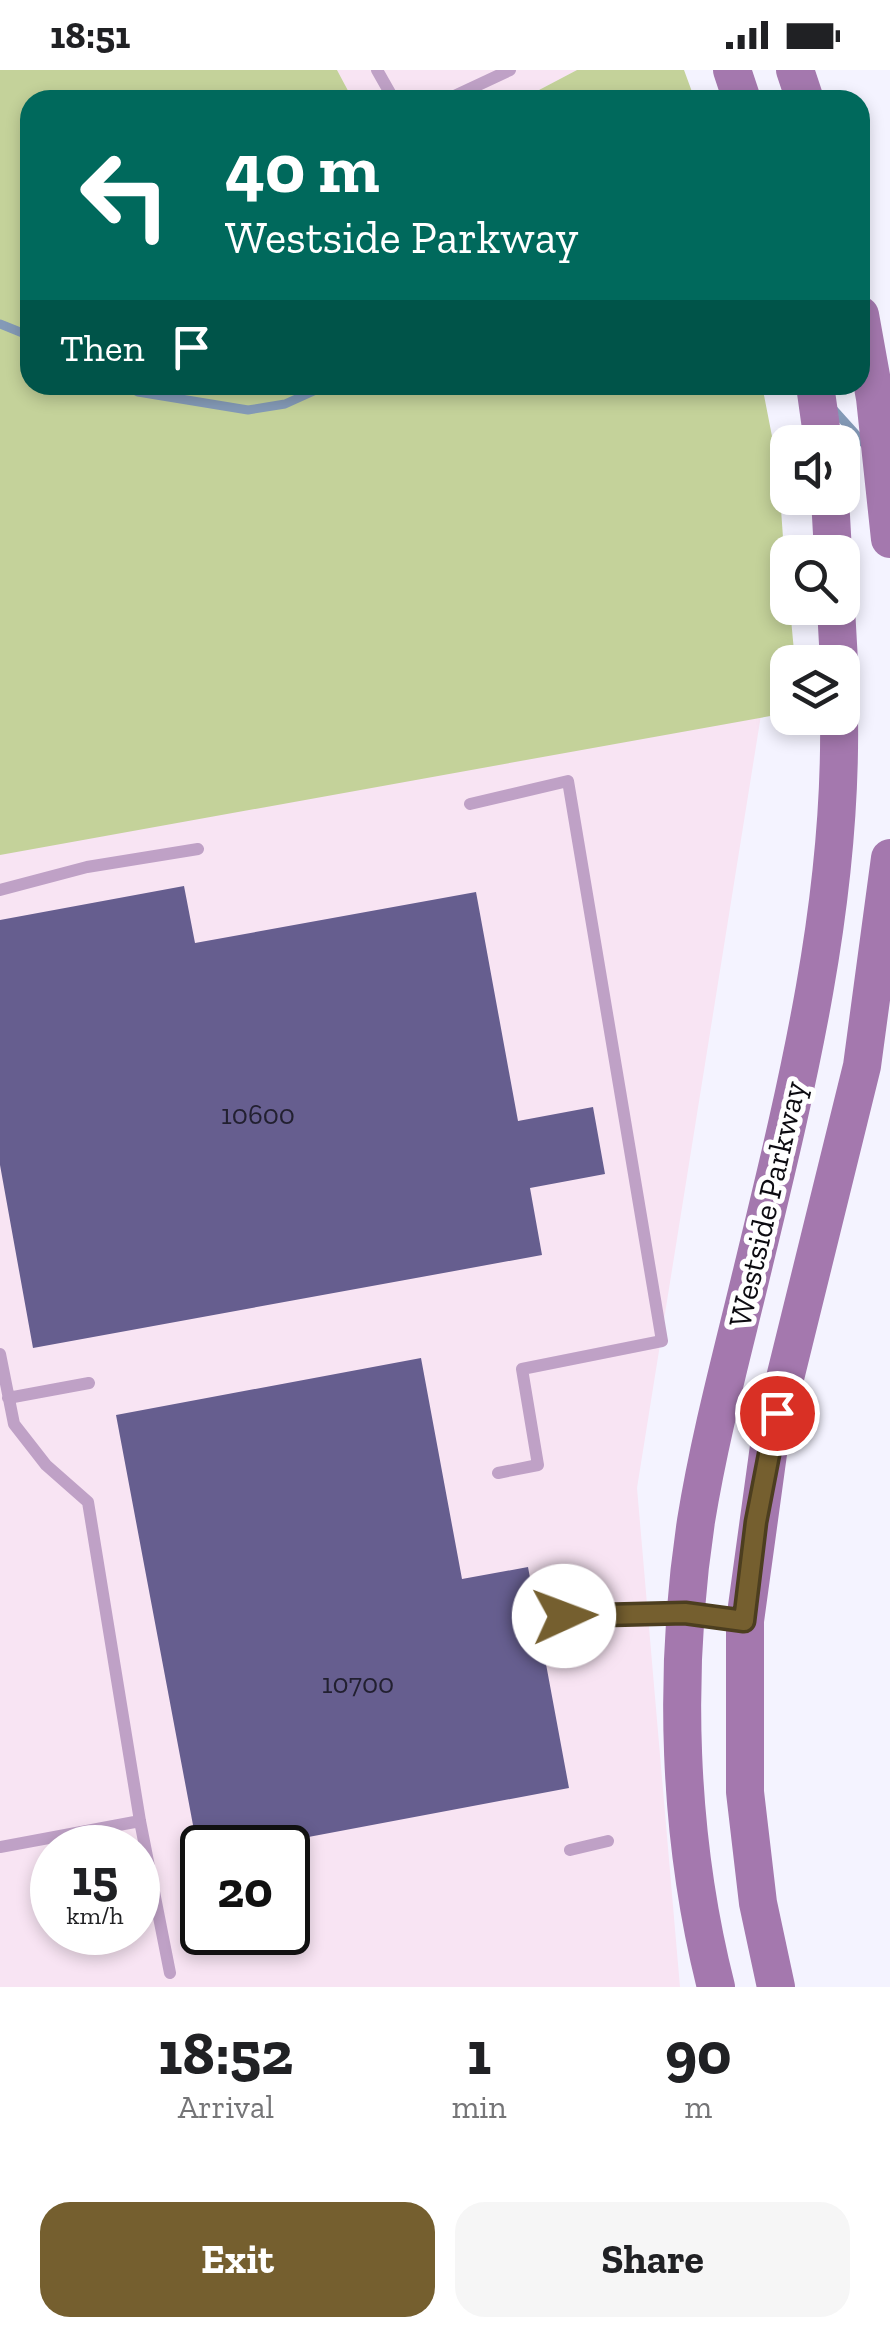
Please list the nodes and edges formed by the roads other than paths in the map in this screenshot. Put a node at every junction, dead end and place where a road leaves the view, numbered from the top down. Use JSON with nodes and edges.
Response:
{"nodes":[{"id":1,"x":510,"y":70,"type":"edge"},
{"id":2,"x":467,"y":90,"type":"edge"},
{"id":3,"x":870,"y":371,"type":"edge"},
{"id":4,"x":816,"y":395,"type":"edge"},
{"id":5,"x":820,"y":425,"type":"edge"},
{"id":6,"x":890,"y":539,"type":"edge"},
{"id":7,"x":839,"y":735,"type":"edge"},
{"id":8,"x":470,"y":804,"type":"dead end"},
{"id":9,"x":198,"y":850,"type":"dead end"},
{"id":10,"x":890,"y":858,"type":"edge"},
{"id":11,"x":0,"y":890,"type":"edge"},
{"id":12,"x":0,"y":1354,"type":"edge"},
{"id":13,"x":89,"y":1383,"type":"dead end"},
{"id":14,"x":8,"y":1398,"type":"junction"},
{"id":15,"x":7,"y":1425,"type":"edge"},
{"id":16,"x":498,"y":1473,"type":"dead end"},
{"id":17,"x":685,"y":1613,"type":"junction"},
{"id":18,"x":564,"y":1616,"type":"dead end"},
{"id":19,"x":744,"y":1621,"type":"junction"},
{"id":20,"x":140,"y":1820,"type":"junction"},
{"id":21,"x":608,"y":1842,"type":"dead end"},
{"id":22,"x":0,"y":1848,"type":"edge"},
{"id":23,"x":570,"y":1850,"type":"dead end"},
{"id":24,"x":170,"y":1973,"type":"dead end"},
{"id":25,"x":716,"y":1987,"type":"edge"},
{"id":26,"x":776,"y":1987,"type":"edge"}],
"edges":[{"from":1,"to":2,"type":"lane"},
{"from":3,"to":6,"type":"main road"},
{"from":4,"to":5,"type":"main road"},
{"from":7,"to":17,"type":"main road","name":"Westside Parkway"},
{"from":8,"to":16,"type":"lane"},
{"from":9,"to":11,"type":"lane"},
{"from":10,"to":19,"type":"main road","name":"Westside Parkway"},
{"from":12,"to":14,"type":"lane"},
{"from":13,"to":14,"type":"lane"},
{"from":14,"to":15,"type":"lane"},
{"from":15,"to":20,"type":"lane"},
{"from":17,"to":18,"type":"lane"},
{"from":17,"to":19,"type":"lane"},
{"from":17,"to":25,"type":"main road","name":"Westside Parkway"},
{"from":19,"to":26,"type":"main road","name":"Westside Parkway"},
{"from":20,"to":22,"type":"lane"},
{"from":20,"to":24,"type":"lane"},
{"from":21,"to":23,"type":"lane"}]}
